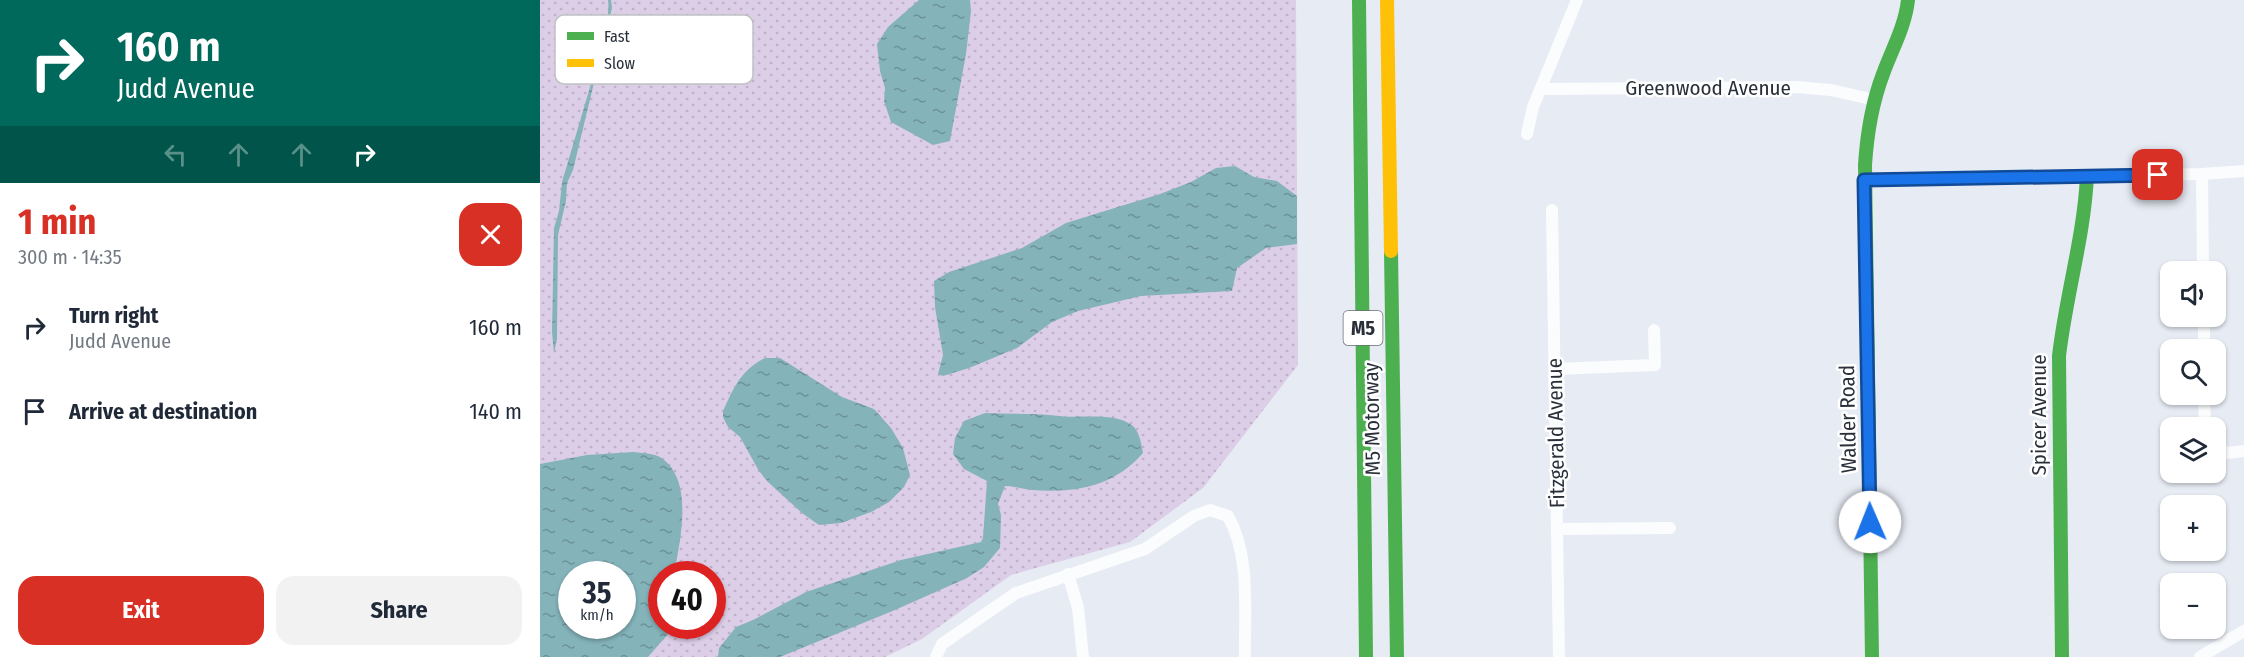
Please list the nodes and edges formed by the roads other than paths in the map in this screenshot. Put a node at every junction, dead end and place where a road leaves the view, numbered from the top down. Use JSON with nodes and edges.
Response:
{"nodes":[{"id":1,"x":1359,"y":0,"type":"edge"},
{"id":2,"x":1387,"y":0,"type":"edge"},
{"id":3,"x":1577,"y":0,"type":"edge"},
{"id":4,"x":1908,"y":0,"type":"edge"},
{"id":5,"x":1541,"y":89,"type":"junction"},
{"id":6,"x":1875,"y":100,"type":"junction"},
{"id":7,"x":1527,"y":134,"type":"dead end"},
{"id":8,"x":2244,"y":171,"type":"edge"},
{"id":9,"x":2202,"y":174,"type":"junction"},
{"id":10,"x":2087,"y":176,"type":"junction"},
{"id":11,"x":1864,"y":180,"type":"junction"},
{"id":12,"x":1552,"y":210,"type":"dead end"},
{"id":13,"x":2203,"y":261,"type":"edge"},
{"id":14,"x":1654,"y":330,"type":"dead end"},
{"id":15,"x":1555,"y":369,"type":"junction"},
{"id":16,"x":2244,"y":451,"type":"edge"},
{"id":17,"x":2226,"y":452,"type":"edge"},
{"id":18,"x":1670,"y":528,"type":"dead end"},
{"id":19,"x":1557,"y":529,"type":"junction"},
{"id":20,"x":1068,"y":574,"type":"junction"},
{"id":21,"x":2244,"y":631,"type":"edge"},
{"id":22,"x":936,"y":657,"type":"edge"},
{"id":23,"x":1083,"y":657,"type":"edge"},
{"id":24,"x":1245,"y":657,"type":"edge"},
{"id":25,"x":1366,"y":657,"type":"edge"},
{"id":26,"x":1397,"y":657,"type":"edge"},
{"id":27,"x":1559,"y":657,"type":"edge"},
{"id":28,"x":1872,"y":657,"type":"edge"},
{"id":29,"x":2062,"y":657,"type":"edge"},
{"id":30,"x":2200,"y":657,"type":"edge"}],
"edges":[{"from":1,"to":25,"type":"main road","name":"M5 Motorway","number":"M5"},
{"from":2,"to":26,"type":"main road","name":"M5 Motorway","number":"M5"},
{"from":3,"to":5,"type":"street"},
{"from":4,"to":6,"type":"main road","name":"Walder Road"},
{"from":5,"to":6,"type":"street","name":"Greenwood Avenue"},
{"from":5,"to":7,"type":"street"},
{"from":6,"to":11,"type":"main road","name":"Walder Road"},
{"from":8,"to":9,"type":"street"},
{"from":9,"to":10,"type":"street"},
{"from":9,"to":13,"type":"street"},
{"from":10,"to":11,"type":"street"},
{"from":10,"to":29,"type":"main road","name":"Spicer Avenue"},
{"from":11,"to":28,"type":"main road","name":"Walder Road"},
{"from":12,"to":15,"type":"street","name":"Fitzgerald Avenue"},
{"from":14,"to":15,"type":"street"},
{"from":15,"to":19,"type":"street","name":"Fitzgerald Avenue"},
{"from":16,"to":17,"type":"street"},
{"from":18,"to":19,"type":"street"},
{"from":19,"to":27,"type":"street","name":"Fitzgerald Avenue"},
{"from":20,"to":22,"type":"street"},
{"from":20,"to":23,"type":"street"},
{"from":20,"to":24,"type":"street"},
{"from":21,"to":30,"type":"street"}]}
